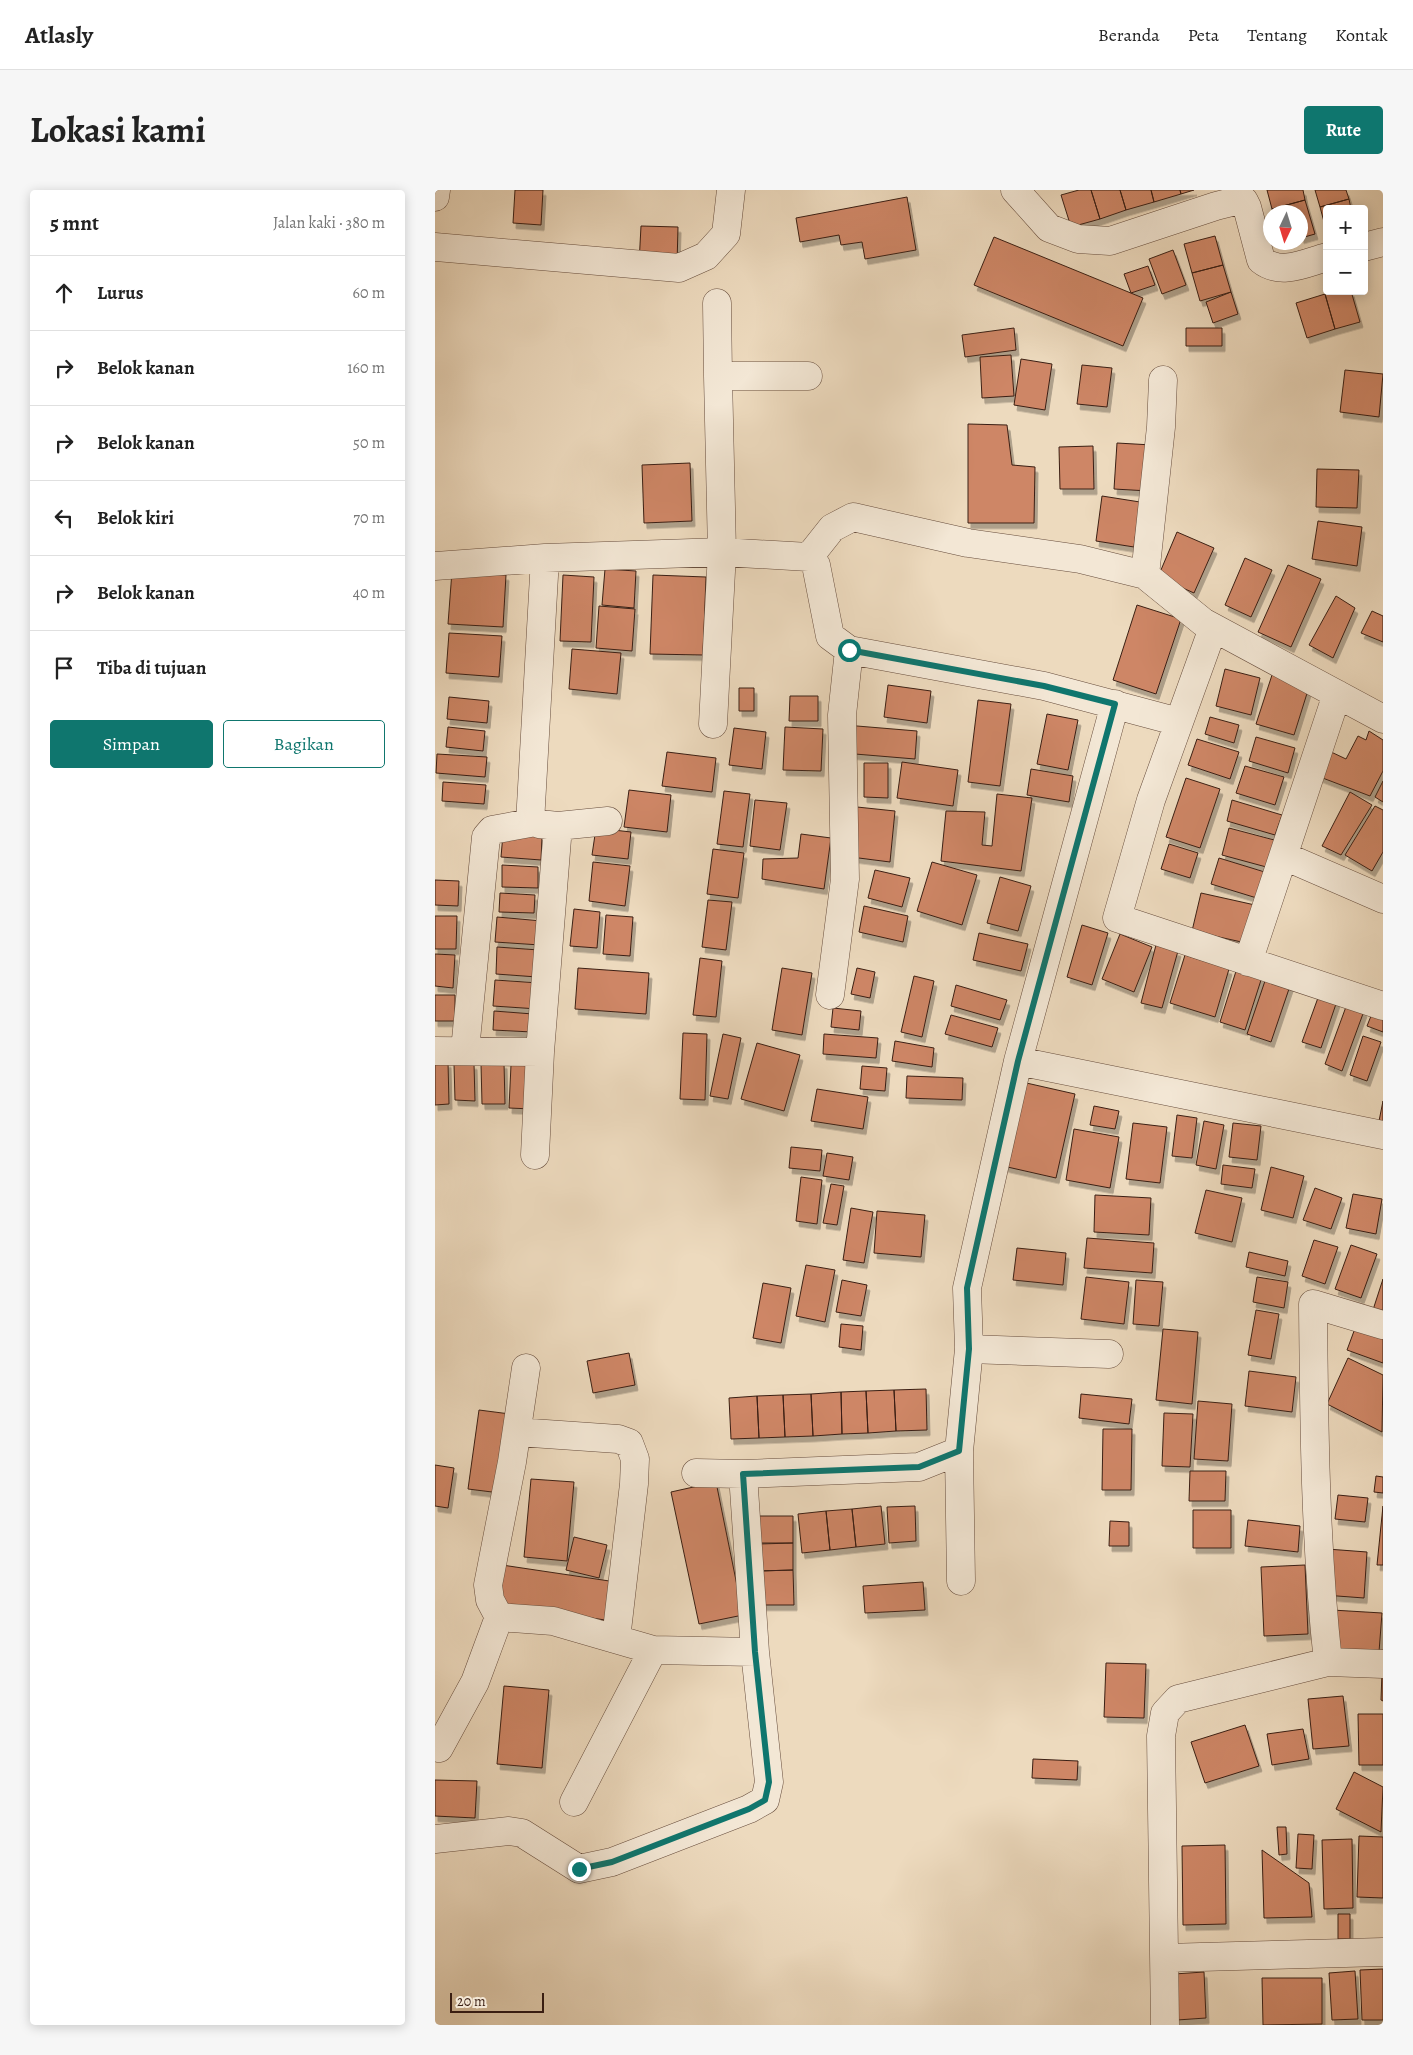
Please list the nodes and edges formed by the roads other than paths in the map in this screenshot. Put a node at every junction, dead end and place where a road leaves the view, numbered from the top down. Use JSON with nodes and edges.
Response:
{"nodes":[{"id":1,"x":436,"y":190,"type":"edge"},
{"id":2,"x":731,"y":190,"type":"edge"},
{"id":3,"x":1015,"y":190,"type":"edge"},
{"id":4,"x":435,"y":197,"type":"edge"},
{"id":5,"x":1383,"y":242,"type":"edge"},
{"id":6,"x":1368,"y":246,"type":"edge"},
{"id":7,"x":435,"y":247,"type":"edge"},
{"id":8,"x":1323,"y":258,"type":"edge"},
{"id":9,"x":717,"y":302,"type":"dead end"},
{"id":10,"x":718,"y":376,"type":"junction"},
{"id":11,"x":808,"y":376,"type":"dead end"},
{"id":12,"x":1163,"y":380,"type":"dead end"},
{"id":13,"x":722,"y":552,"type":"junction"},
{"id":14,"x":809,"y":557,"type":"junction"},
{"id":15,"x":545,"y":558,"type":"junction"},
{"id":16,"x":435,"y":566,"type":"edge"},
{"id":17,"x":1145,"y":575,"type":"junction"},
{"id":18,"x":1213,"y":628,"type":"junction"},
{"id":19,"x":849,"y":650,"type":"junction"},
{"id":20,"x":1337,"y":694,"type":"junction"},
{"id":21,"x":1115,"y":704,"type":"junction"},
{"id":22,"x":1383,"y":719,"type":"edge"},
{"id":23,"x":1179,"y":722,"type":"junction"},
{"id":24,"x":713,"y":724,"type":"dead end"},
{"id":25,"x":608,"y":821,"type":"dead end"},
{"id":26,"x":530,"y":823,"type":"junction"},
{"id":27,"x":558,"y":826,"type":"junction"},
{"id":28,"x":1284,"y":856,"type":"junction"},
{"id":29,"x":1383,"y":899,"type":"edge"},
{"id":30,"x":1248,"y":962,"type":"junction"},
{"id":31,"x":830,"y":996,"type":"dead end"},
{"id":32,"x":1383,"y":1006,"type":"edge"},
{"id":33,"x":465,"y":1050,"type":"junction"},
{"id":34,"x":435,"y":1051,"type":"edge"},
{"id":35,"x":540,"y":1052,"type":"junction"},
{"id":36,"x":1018,"y":1061,"type":"junction"},
{"id":37,"x":1383,"y":1135,"type":"edge"},
{"id":38,"x":535,"y":1155,"type":"dead end"},
{"id":39,"x":1383,"y":1325,"type":"edge"},
{"id":40,"x":969,"y":1349,"type":"junction"},
{"id":41,"x":1109,"y":1354,"type":"dead end"},
{"id":42,"x":526,"y":1368,"type":"dead end"},
{"id":43,"x":517,"y":1432,"type":"junction"},
{"id":44,"x":959,"y":1451,"type":"junction"},
{"id":45,"x":696,"y":1473,"type":"dead end"},
{"id":46,"x":743,"y":1474,"type":"junction"},
{"id":47,"x":961,"y":1581,"type":"dead end"},
{"id":48,"x":499,"y":1617,"type":"junction"},
{"id":49,"x":615,"y":1639,"type":"junction"},
{"id":50,"x":653,"y":1650,"type":"junction"},
{"id":51,"x":755,"y":1652,"type":"junction"},
{"id":52,"x":1328,"y":1662,"type":"junction"},
{"id":53,"x":1383,"y":1664,"type":"edge"},
{"id":54,"x":439,"y":1748,"type":"dead end"},
{"id":55,"x":574,"y":1802,"type":"dead end"},
{"id":56,"x":435,"y":1839,"type":"edge"},
{"id":57,"x":1383,"y":1952,"type":"edge"},
{"id":58,"x":1165,"y":1958,"type":"junction"},
{"id":59,"x":1165,"y":2025,"type":"edge"}],
"edges":[{"from":1,"to":4,"type":"street"},
{"from":2,"to":7,"type":"street"},
{"from":3,"to":8,"type":"street"},
{"from":5,"to":6,"type":"street"},
{"from":9,"to":10,"type":"street"},
{"from":10,"to":11,"type":"street"},
{"from":10,"to":13,"type":"street"},
{"from":12,"to":17,"type":"street"},
{"from":13,"to":14,"type":"street"},
{"from":13,"to":15,"type":"street"},
{"from":13,"to":24,"type":"street"},
{"from":14,"to":17,"type":"street"},
{"from":14,"to":19,"type":"street"},
{"from":15,"to":16,"type":"street"},
{"from":15,"to":26,"type":"street"},
{"from":17,"to":18,"type":"street"},
{"from":18,"to":20,"type":"street"},
{"from":18,"to":23,"type":"street"},
{"from":19,"to":21,"type":"street"},
{"from":19,"to":31,"type":"street"},
{"from":20,"to":22,"type":"street"},
{"from":20,"to":28,"type":"street"},
{"from":21,"to":23,"type":"street"},
{"from":21,"to":36,"type":"street"},
{"from":23,"to":30,"type":"street"},
{"from":25,"to":27,"type":"street"},
{"from":26,"to":27,"type":"street"},
{"from":26,"to":33,"type":"street"},
{"from":27,"to":35,"type":"street"},
{"from":28,"to":29,"type":"street"},
{"from":28,"to":30,"type":"street"},
{"from":30,"to":32,"type":"street"},
{"from":33,"to":34,"type":"street"},
{"from":33,"to":35,"type":"street"},
{"from":35,"to":38,"type":"street"},
{"from":36,"to":37,"type":"street"},
{"from":36,"to":40,"type":"street"},
{"from":39,"to":52,"type":"street"},
{"from":40,"to":41,"type":"street"},
{"from":40,"to":44,"type":"street"},
{"from":42,"to":43,"type":"street"},
{"from":43,"to":48,"type":"street"},
{"from":43,"to":49,"type":"street"},
{"from":44,"to":46,"type":"street"},
{"from":44,"to":47,"type":"street"},
{"from":45,"to":46,"type":"street"},
{"from":46,"to":51,"type":"street"},
{"from":48,"to":49,"type":"street"},
{"from":48,"to":54,"type":"street"},
{"from":49,"to":50,"type":"street"},
{"from":50,"to":51,"type":"street"},
{"from":50,"to":55,"type":"street"},
{"from":51,"to":56,"type":"street"},
{"from":52,"to":53,"type":"street"},
{"from":52,"to":58,"type":"street"},
{"from":57,"to":58,"type":"street"},
{"from":58,"to":59,"type":"street"}]}
